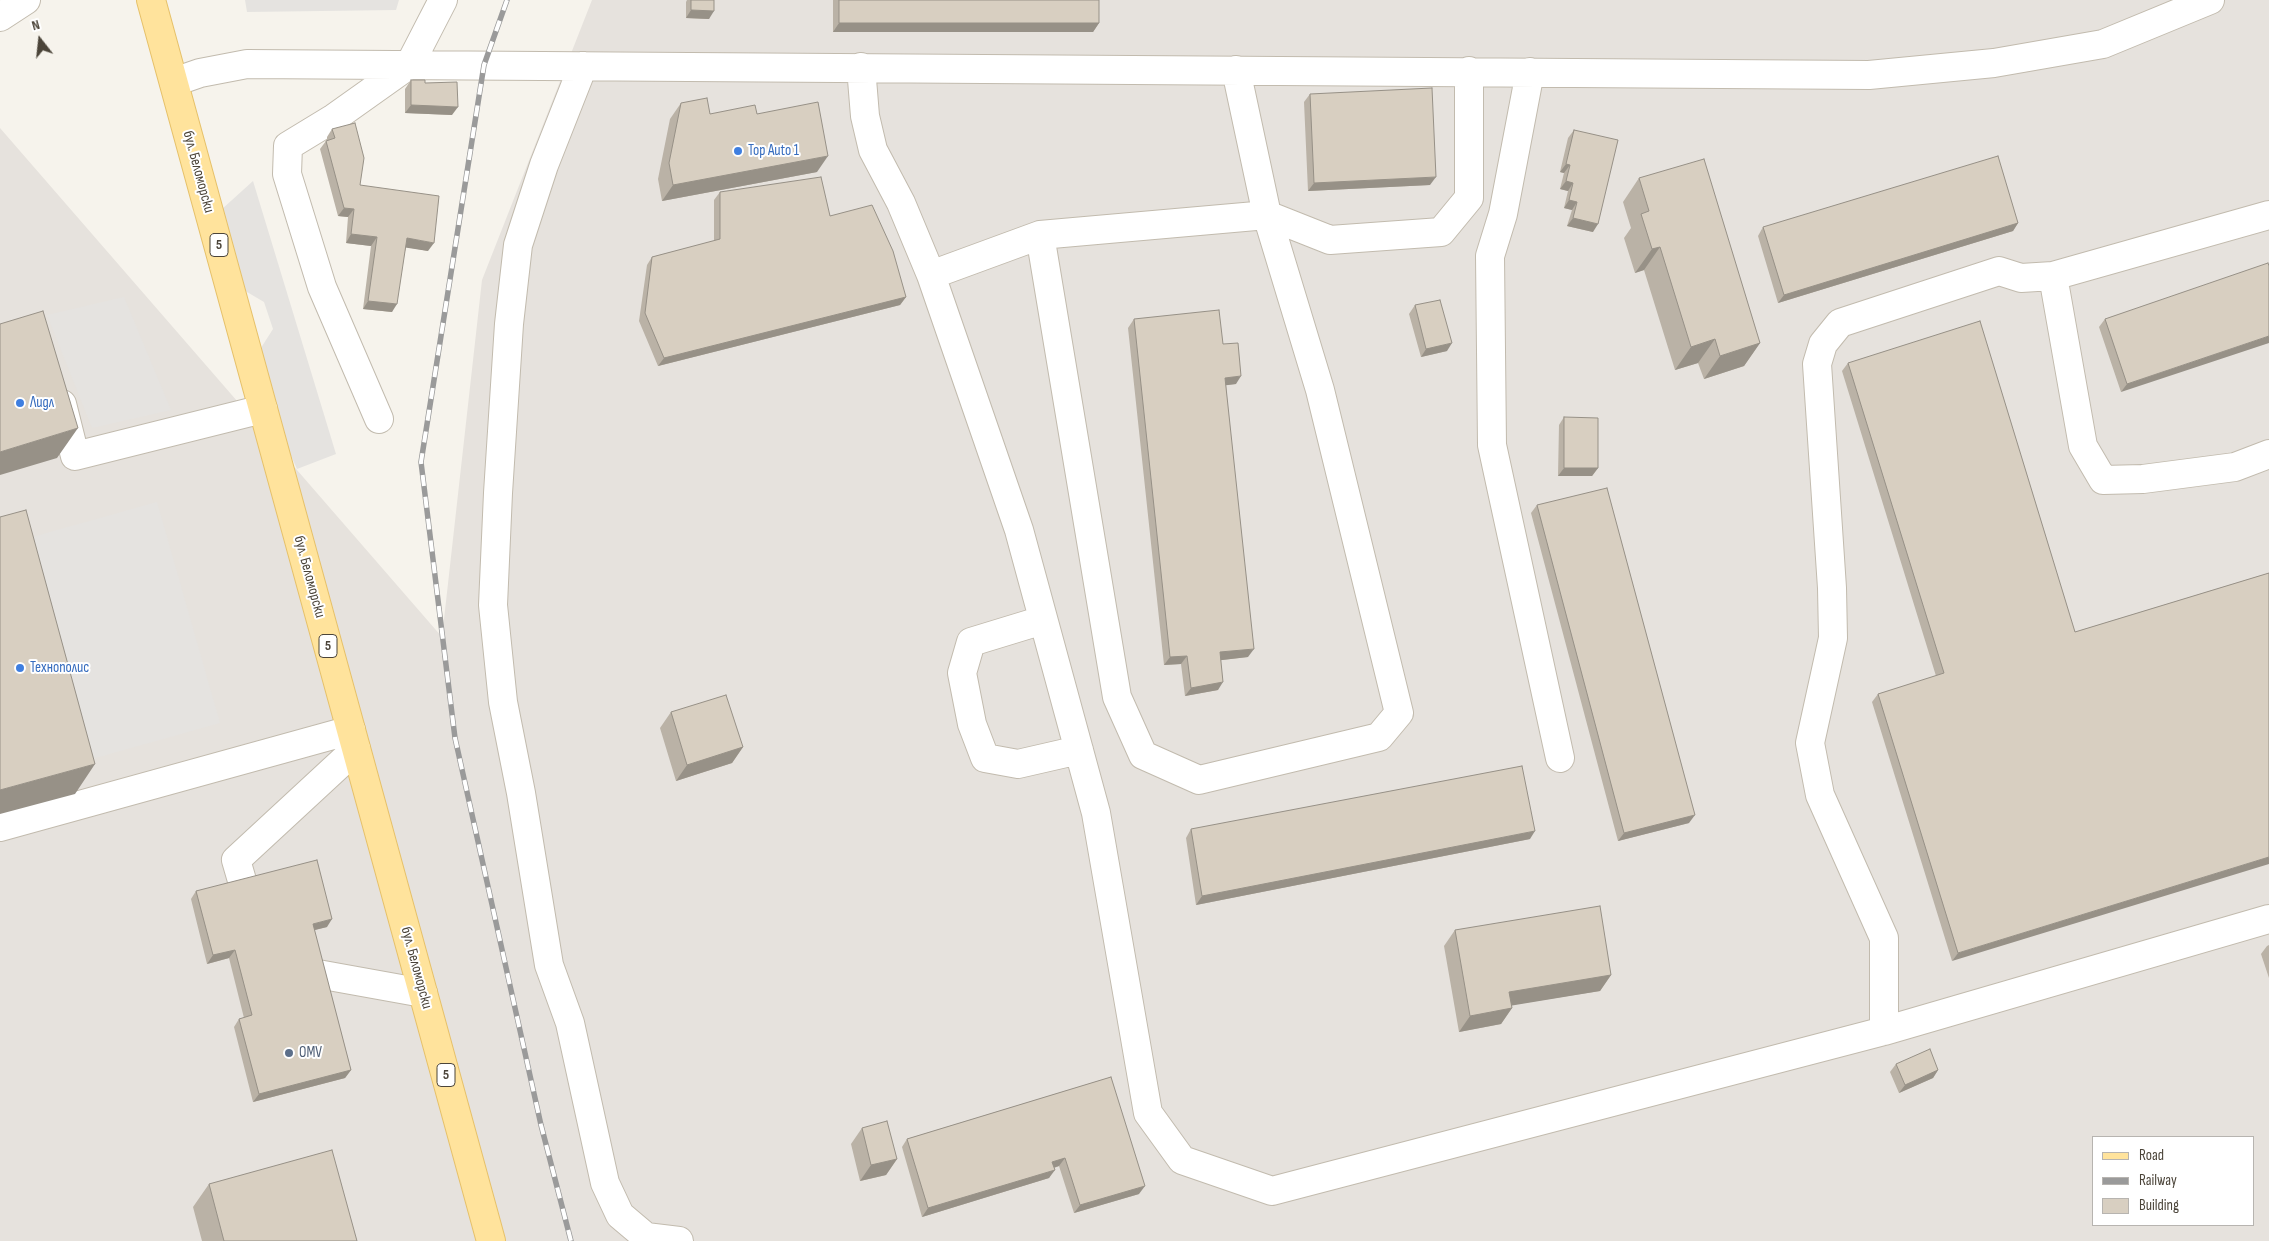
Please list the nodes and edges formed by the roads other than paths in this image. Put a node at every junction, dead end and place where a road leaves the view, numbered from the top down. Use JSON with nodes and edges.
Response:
{"nodes":[{"id":1,"x":26,"y":0,"type":"edge"},
{"id":2,"x":151,"y":0,"type":"edge"},
{"id":3,"x":443,"y":0,"type":"edge"},
{"id":4,"x":2210,"y":0,"type":"edge"},
{"id":5,"x":0,"y":17,"type":"edge"},
{"id":6,"x":410,"y":64,"type":"junction"},
{"id":7,"x":583,"y":66,"type":"junction"},
{"id":8,"x":861,"y":67,"type":"junction"},
{"id":9,"x":1236,"y":70,"type":"junction"},
{"id":10,"x":1469,"y":71,"type":"junction"},
{"id":11,"x":1530,"y":72,"type":"junction"},
{"id":12,"x":174,"y":82,"type":"junction"},
{"id":13,"x":1267,"y":214,"type":"junction"},
{"id":14,"x":2269,"y":214,"type":"edge"},
{"id":15,"x":1040,"y":235,"type":"junction"},
{"id":16,"x":931,"y":275,"type":"junction"},
{"id":17,"x":2053,"y":276,"type":"junction"},
{"id":18,"x":55,"y":381,"type":"edge"},
{"id":19,"x":263,"y":409,"type":"junction"},
{"id":20,"x":379,"y":419,"type":"dead end"},
{"id":21,"x":2269,"y":454,"type":"edge"},
{"id":22,"x":1043,"y":620,"type":"junction"},
{"id":23,"x":354,"y":740,"type":"junction"},
{"id":24,"x":1079,"y":750,"type":"junction"},
{"id":25,"x":1560,"y":758,"type":"dead end"},
{"id":26,"x":0,"y":827,"type":"edge"},
{"id":27,"x":2269,"y":919,"type":"edge"},
{"id":28,"x":258,"y":936,"type":"edge"},
{"id":29,"x":266,"y":965,"type":"edge"},
{"id":30,"x":423,"y":993,"type":"junction"},
{"id":31,"x":1884,"y":1031,"type":"junction"},
{"id":32,"x":646,"y":1239,"type":"edge"},
{"id":33,"x":491,"y":1241,"type":"edge"},
{"id":34,"x":679,"y":1241,"type":"edge"}],
"edges":[{"from":1,"to":5,"type":"street"},
{"from":2,"to":12,"type":"main road","name":"бул. Беломорски","number":"5"},
{"from":3,"to":6,"type":"street"},
{"from":4,"to":11,"type":"street"},
{"from":6,"to":7,"type":"street"},
{"from":6,"to":12,"type":"street"},
{"from":6,"to":20,"type":"street"},
{"from":7,"to":8,"type":"street"},
{"from":7,"to":32,"type":"street"},
{"from":8,"to":9,"type":"street"},
{"from":8,"to":16,"type":"street"},
{"from":9,"to":10,"type":"street"},
{"from":9,"to":13,"type":"street"},
{"from":10,"to":11,"type":"street"},
{"from":10,"to":13,"type":"street"},
{"from":11,"to":25,"type":"street"},
{"from":12,"to":19,"type":"main road","name":"бул. Беломорски","number":"5"},
{"from":13,"to":15,"type":"street"},
{"from":13,"to":15,"type":"street"},
{"from":14,"to":17,"type":"street"},
{"from":15,"to":16,"type":"street"},
{"from":16,"to":22,"type":"street"},
{"from":17,"to":21,"type":"street"},
{"from":17,"to":31,"type":"street"},
{"from":18,"to":19,"type":"street"},
{"from":19,"to":23,"type":"main road","name":"бул. Беломорски","number":"5"},
{"from":22,"to":24,"type":"street"},
{"from":22,"to":24,"type":"street"},
{"from":23,"to":26,"type":"street"},
{"from":23,"to":28,"type":"street"},
{"from":23,"to":30,"type":"main road","name":"бул. Беломорски","number":"5"},
{"from":24,"to":31,"type":"street"},
{"from":27,"to":31,"type":"street"},
{"from":29,"to":30,"type":"street"},
{"from":30,"to":33,"type":"main road","name":"бул. Беломорски","number":"5"},
{"from":32,"to":34,"type":"street"}]}
